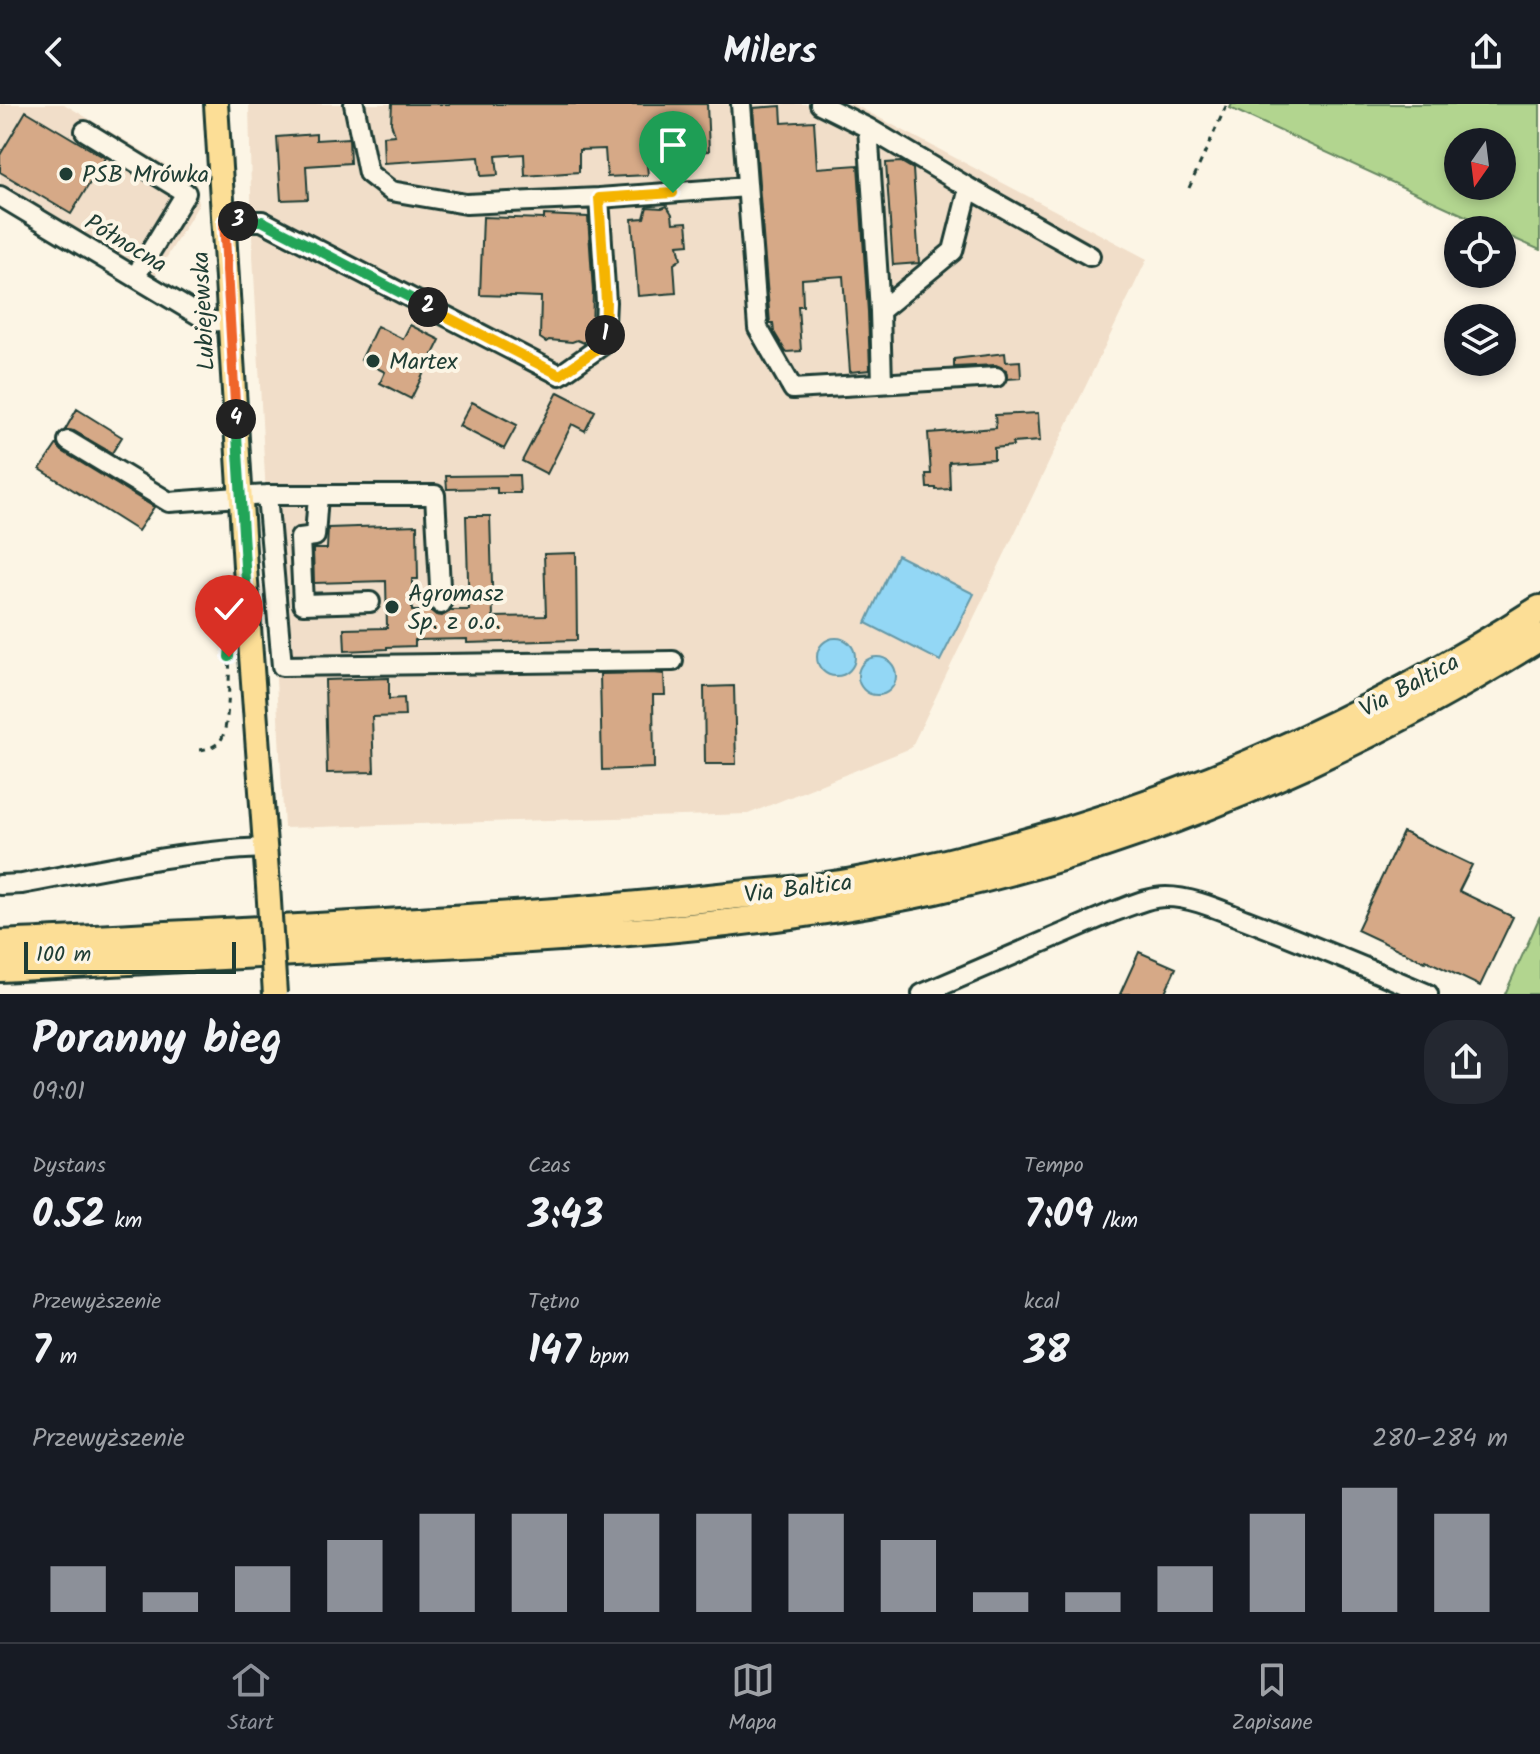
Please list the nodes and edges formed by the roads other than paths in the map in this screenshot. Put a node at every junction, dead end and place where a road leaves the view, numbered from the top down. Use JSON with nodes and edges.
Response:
{"nodes":[{"id":1,"x":216,"y":104,"type":"edge"},
{"id":2,"x":354,"y":104,"type":"edge"},
{"id":3,"x":741,"y":104,"type":"edge"},
{"id":4,"x":820,"y":104,"type":"edge"},
{"id":5,"x":868,"y":128,"type":"junction"},
{"id":6,"x":85,"y":131,"type":"dead end"},
{"id":7,"x":747,"y":187,"type":"junction"},
{"id":8,"x":969,"y":188,"type":"junction"},
{"id":9,"x":0,"y":196,"type":"edge"},
{"id":10,"x":599,"y":198,"type":"junction"},
{"id":11,"x":224,"y":221,"type":"junction"},
{"id":12,"x":1090,"y":256,"type":"dead end"},
{"id":13,"x":135,"y":277,"type":"junction"},
{"id":14,"x":880,"y":311,"type":"junction"},
{"id":15,"x":229,"y":320,"type":"junction"},
{"id":16,"x":996,"y":377,"type":"dead end"},
{"id":17,"x":882,"y":383,"type":"junction"},
{"id":18,"x":68,"y":441,"type":"dead end"},
{"id":19,"x":267,"y":495,"type":"junction"},
{"id":20,"x":318,"y":496,"type":"junction"},
{"id":21,"x":241,"y":498,"type":"junction"},
{"id":22,"x":370,"y":602,"type":"dead end"},
{"id":23,"x":441,"y":604,"type":"dead end"},
{"id":24,"x":1540,"y":609,"type":"edge"},
{"id":25,"x":1540,"y":637,"type":"edge"},
{"id":26,"x":673,"y":661,"type":"dead end"},
{"id":27,"x":265,"y":848,"type":"junction"},
{"id":28,"x":0,"y":885,"type":"edge"},
{"id":29,"x":0,"y":944,"type":"edge"},
{"id":30,"x":0,"y":968,"type":"edge"},
{"id":31,"x":275,"y":994,"type":"edge"},
{"id":32,"x":922,"y":994,"type":"edge"},
{"id":33,"x":1428,"y":994,"type":"edge"}],
"edges":[{"from":1,"to":11,"type":"main road","name":"Lubiejewska"},
{"from":2,"to":10,"type":"street"},
{"from":3,"to":7,"type":"street"},
{"from":4,"to":5,"type":"street"},
{"from":5,"to":8,"type":"street"},
{"from":5,"to":14,"type":"street"},
{"from":6,"to":13,"type":"street"},
{"from":7,"to":10,"type":"street"},
{"from":7,"to":17,"type":"street"},
{"from":8,"to":12,"type":"street"},
{"from":8,"to":14,"type":"street"},
{"from":9,"to":13,"type":"street","name":"Północna"},
{"from":10,"to":11,"type":"street"},
{"from":11,"to":15,"type":"main road","name":"Lubiejewska"},
{"from":13,"to":15,"type":"street","name":"Północna"},
{"from":14,"to":17,"type":"street"},
{"from":15,"to":21,"type":"main road","name":"Lubiejewska"},
{"from":16,"to":17,"type":"street"},
{"from":18,"to":21,"type":"street"},
{"from":19,"to":20,"type":"street"},
{"from":19,"to":21,"type":"street"},
{"from":19,"to":26,"type":"street"},
{"from":20,"to":22,"type":"street"},
{"from":20,"to":23,"type":"street"},
{"from":21,"to":27,"type":"main road","name":"Lubiejewska"},
{"from":24,"to":29,"type":"highway","name":"Via Baltica"},
{"from":25,"to":30,"type":"highway","name":"Via Baltica"},
{"from":27,"to":28,"type":"street"},
{"from":27,"to":31,"type":"main road","name":"Lubiejewska","bridge":true},
{"from":32,"to":33,"type":"street"}]}
